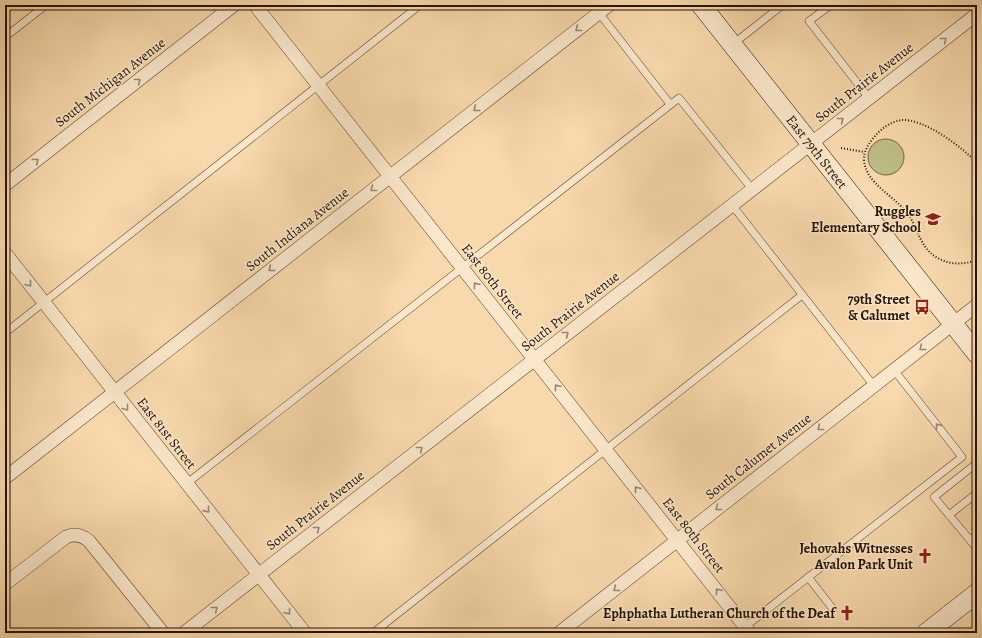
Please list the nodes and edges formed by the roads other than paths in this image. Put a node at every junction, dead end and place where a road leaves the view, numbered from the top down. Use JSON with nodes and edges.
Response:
{"nodes":[{"id":1,"x":46,"y":5,"type":"edge"},
{"id":2,"x":234,"y":5,"type":"edge"},
{"id":3,"x":255,"y":5,"type":"edge"},
{"id":4,"x":420,"y":5,"type":"edge"},
{"id":5,"x":701,"y":5,"type":"edge"},
{"id":6,"x":831,"y":5,"type":"edge"},
{"id":7,"x":780,"y":7,"type":"dead end"},
{"id":8,"x":603,"y":8,"type":"edge"},
{"id":9,"x":977,"y":14,"type":"edge"},
{"id":10,"x":5,"y":37,"type":"edge"},
{"id":11,"x":732,"y":44,"type":"junction"},
{"id":12,"x":318,"y":85,"type":"junction"},
{"id":13,"x":869,"y":98,"type":"junction"},
{"id":14,"x":670,"y":104,"type":"junction"},
{"id":15,"x":811,"y":144,"type":"junction"},
{"id":16,"x":390,"y":176,"type":"junction"},
{"id":17,"x":5,"y":185,"type":"edge"},
{"id":18,"x":752,"y":189,"type":"junction"},
{"id":19,"x":732,"y":205,"type":"junction"},
{"id":20,"x":5,"y":253,"type":"edge"},
{"id":21,"x":462,"y":268,"type":"junction"},
{"id":22,"x":802,"y":295,"type":"junction"},
{"id":23,"x":44,"y":302,"type":"junction"},
{"id":24,"x":977,"y":305,"type":"edge"},
{"id":25,"x":953,"y":324,"type":"junction"},
{"id":26,"x":5,"y":333,"type":"edge"},
{"id":27,"x":977,"y":354,"type":"edge"},
{"id":28,"x":534,"y":359,"type":"junction"},
{"id":29,"x":894,"y":370,"type":"junction"},
{"id":30,"x":874,"y":386,"type":"junction"},
{"id":31,"x":114,"y":392,"type":"junction"},
{"id":32,"x":605,"y":449,"type":"junction"},
{"id":33,"x":977,"y":462,"type":"edge"},
{"id":34,"x":5,"y":478,"type":"edge"},
{"id":35,"x":186,"y":484,"type":"junction"},
{"id":36,"x":977,"y":493,"type":"edge"},
{"id":37,"x":949,"y":515,"type":"junction"},
{"id":38,"x":977,"y":534,"type":"edge"},
{"id":39,"x":677,"y":540,"type":"junction"},
{"id":40,"x":970,"y":540,"type":"junction"},
{"id":41,"x":977,"y":549,"type":"edge"},
{"id":42,"x":259,"y":575,"type":"junction"},
{"id":43,"x":808,"y":577,"type":"junction"},
{"id":44,"x":5,"y":584,"type":"edge"},
{"id":45,"x":977,"y":593,"type":"edge"},
{"id":46,"x":833,"y":609,"type":"dead end"},
{"id":47,"x":744,"y":631,"type":"edge"},
{"id":48,"x":162,"y":633,"type":"edge"},
{"id":49,"x":184,"y":633,"type":"edge"},
{"id":50,"x":305,"y":633,"type":"edge"},
{"id":51,"x":373,"y":633,"type":"edge"},
{"id":52,"x":559,"y":633,"type":"edge"},
{"id":53,"x":926,"y":633,"type":"edge"}],
"edges":[{"from":1,"to":10,"type":"lane"},
{"from":17,"to":2,"type":"street","name":"South Michigan Avenue","one_way":true},
{"from":3,"to":12,"type":"street","name":"East 80th Street"},
{"from":4,"to":12,"type":"lane"},
{"from":5,"to":11,"type":"main road","name":"East 79th Street"},
{"from":6,"to":13,"type":"lane"},
{"from":7,"to":11,"type":"lane"},
{"from":8,"to":14,"type":"lane"},
{"from":8,"to":16,"type":"street","name":"South Indiana Avenue","one_way":true},
{"from":13,"to":9,"type":"street","name":"South Prairie Avenue","one_way":true},
{"from":11,"to":15,"type":"main road","name":"East 79th Street"},
{"from":12,"to":16,"type":"street","name":"East 80th Street"},
{"from":12,"to":23,"type":"lane"},
{"from":15,"to":13,"type":"street","name":"South Prairie Avenue","one_way":true},
{"from":14,"to":18,"type":"lane"},
{"from":14,"to":21,"type":"lane"},
{"from":15,"to":18,"type":"street","name":"South Prairie Avenue"},
{"from":15,"to":25,"type":"main road","name":"East 79th Street"},
{"from":16,"to":21,"type":"street","name":"East 80th Street"},
{"from":16,"to":31,"type":"street","name":"South Indiana Avenue","one_way":true},
{"from":18,"to":19,"type":"street","name":"South Prairie Avenue"},
{"from":19,"to":22,"type":"lane"},
{"from":28,"to":19,"type":"street","name":"South Prairie Avenue","one_way":true},
{"from":20,"to":23,"type":"street","name":"East 81st Street","one_way":true},
{"from":28,"to":21,"type":"street","name":"East 80th Street","one_way":true},
{"from":21,"to":35,"type":"lane"},
{"from":22,"to":30,"type":"lane"},
{"from":22,"to":32,"type":"lane"},
{"from":23,"to":26,"type":"lane"},
{"from":23,"to":31,"type":"street","name":"East 81st Street"},
{"from":24,"to":25,"type":"street","name":"South Calumet Avenue"},
{"from":25,"to":27,"type":"main road","name":"East 79th Street"},
{"from":25,"to":29,"type":"street","name":"South Calumet Avenue","one_way":true},
{"from":32,"to":28,"type":"street","name":"East 80th Street","one_way":true},
{"from":42,"to":28,"type":"street","name":"South Prairie Avenue","one_way":true},
{"from":29,"to":30,"type":"street","name":"South Calumet Avenue"},
{"from":43,"to":29,"type":"lane","one_way":true},
{"from":30,"to":39,"type":"street","name":"South Calumet Avenue","one_way":true},
{"from":31,"to":34,"type":"street","name":"South Indiana Avenue"},
{"from":31,"to":35,"type":"street","name":"East 81st Street","one_way":true},
{"from":39,"to":32,"type":"street","name":"East 80th Street","one_way":true},
{"from":32,"to":51,"type":"lane"},
{"from":33,"to":37,"type":"lane"},
{"from":35,"to":42,"type":"street","name":"East 81st Street","one_way":true},
{"from":36,"to":37,"type":"lane"},
{"from":37,"to":40,"type":"lane"},
{"from":38,"to":40,"type":"lane"},
{"from":47,"to":39,"type":"street","name":"East 80th Street","one_way":true},
{"from":39,"to":52,"type":"street","name":"South Calumet Avenue","one_way":true},
{"from":40,"to":41,"type":"lane"},
{"from":49,"to":42,"type":"street","name":"South Prairie Avenue","one_way":true},
{"from":42,"to":50,"type":"street","name":"East 81st Street","one_way":true},
{"from":43,"to":46,"type":"lane"},
{"from":43,"to":47,"type":"lane"},
{"from":44,"to":48,"type":"street"},
{"from":45,"to":53,"type":"main road"}]}
